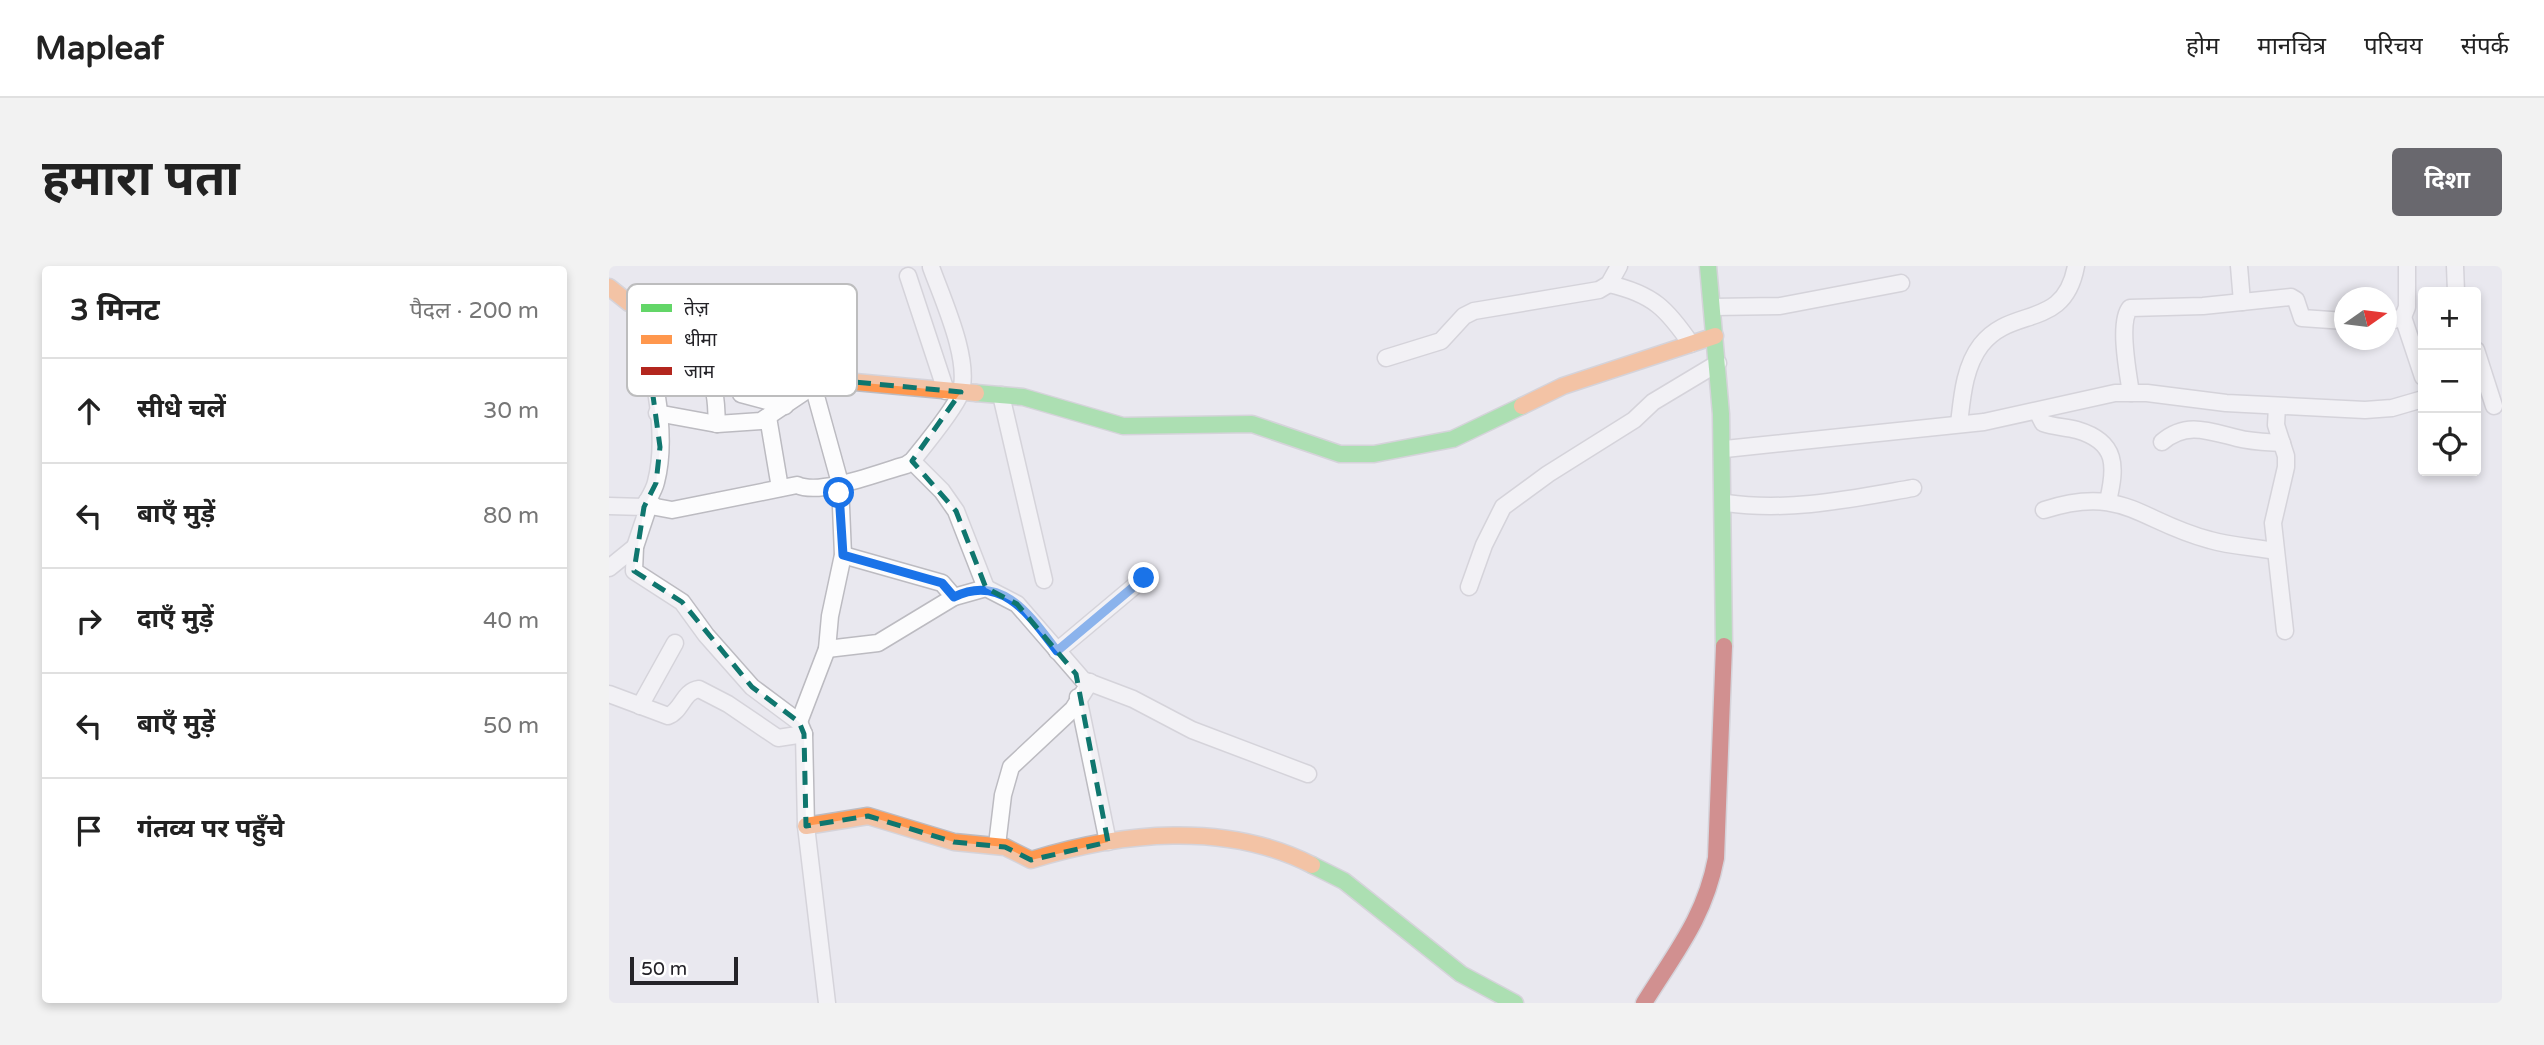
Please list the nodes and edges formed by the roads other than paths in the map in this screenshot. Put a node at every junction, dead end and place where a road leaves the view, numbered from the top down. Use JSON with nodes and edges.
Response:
{"nodes":[{"id":1,"x":1619,"y":266,"type":"edge"},
{"id":2,"x":1708,"y":266,"type":"edge"},
{"id":3,"x":2075,"y":266,"type":"edge"},
{"id":4,"x":2239,"y":266,"type":"edge"},
{"id":5,"x":2407,"y":266,"type":"edge"},
{"id":6,"x":2455,"y":266,"type":"edge"},
{"id":7,"x":931,"y":267,"type":"edge"},
{"id":8,"x":908,"y":276,"type":"dead end"},
{"id":9,"x":1609,"y":284,"type":"junction"},
{"id":10,"x":1901,"y":284,"type":"dead end"},
{"id":11,"x":609,"y":287,"type":"edge"},
{"id":12,"x":2456,"y":287,"type":"edge"},
{"id":13,"x":627,"y":300,"type":"edge"},
{"id":14,"x":2242,"y":302,"type":"junction"},
{"id":15,"x":1713,"y":307,"type":"junction"},
{"id":16,"x":2403,"y":317,"type":"junction"},
{"id":17,"x":2397,"y":319,"type":"edge"},
{"id":18,"x":2334,"y":320,"type":"edge"},
{"id":19,"x":1715,"y":336,"type":"junction"},
{"id":20,"x":1691,"y":344,"type":"junction"},
{"id":21,"x":1386,"y":358,"type":"dead end"},
{"id":22,"x":2418,"y":362,"type":"edge"},
{"id":23,"x":1718,"y":363,"type":"junction"},
{"id":24,"x":2481,"y":363,"type":"edge"},
{"id":25,"x":857,"y":385,"type":"edge"},
{"id":26,"x":954,"y":391,"type":"junction"},
{"id":27,"x":2131,"y":393,"type":"junction"},
{"id":28,"x":1001,"y":395,"type":"junction"},
{"id":29,"x":655,"y":396,"type":"edge"},
{"id":30,"x":714,"y":396,"type":"edge"},
{"id":31,"x":748,"y":396,"type":"edge"},
{"id":32,"x":796,"y":396,"type":"edge"},
{"id":33,"x":816,"y":396,"type":"edge"},
{"id":34,"x":2418,"y":400,"type":"edge"},
{"id":35,"x":785,"y":406,"type":"junction"},
{"id":36,"x":2277,"y":406,"type":"junction"},
{"id":37,"x":2498,"y":407,"type":"edge"},
{"id":38,"x":2037,"y":411,"type":"junction"},
{"id":39,"x":657,"y":413,"type":"junction"},
{"id":40,"x":768,"y":418,"type":"junction"},
{"id":41,"x":717,"y":424,"type":"junction"},
{"id":42,"x":1959,"y":424,"type":"junction"},
{"id":43,"x":2162,"y":442,"type":"dead end"},
{"id":44,"x":2282,"y":443,"type":"junction"},
{"id":45,"x":1725,"y":449,"type":"junction"},
{"id":46,"x":912,"y":461,"type":"junction"},
{"id":47,"x":840,"y":483,"type":"junction"},
{"id":48,"x":780,"y":488,"type":"junction"},
{"id":49,"x":1913,"y":488,"type":"dead end"},
{"id":50,"x":2108,"y":501,"type":"junction"},
{"id":51,"x":1726,"y":503,"type":"junction"},
{"id":52,"x":646,"y":504,"type":"junction"},
{"id":53,"x":609,"y":506,"type":"edge"},
{"id":54,"x":2044,"y":510,"type":"dead end"},
{"id":55,"x":635,"y":547,"type":"junction"},
{"id":56,"x":2275,"y":551,"type":"junction"},
{"id":57,"x":843,"y":555,"type":"junction"},
{"id":58,"x":609,"y":568,"type":"edge"},
{"id":59,"x":1144,"y":578,"type":"dead end"},
{"id":60,"x":1044,"y":580,"type":"dead end"},
{"id":61,"x":1469,"y":587,"type":"dead end"},
{"id":62,"x":986,"y":588,"type":"junction"},
{"id":63,"x":954,"y":597,"type":"junction"},
{"id":64,"x":2285,"y":631,"type":"dead end"},
{"id":65,"x":675,"y":643,"type":"dead end"},
{"id":66,"x":827,"y":649,"type":"junction"},
{"id":67,"x":1057,"y":651,"type":"junction"},
{"id":68,"x":1083,"y":678,"type":"junction"},
{"id":69,"x":609,"y":694,"type":"edge"},
{"id":70,"x":1078,"y":703,"type":"junction"},
{"id":71,"x":640,"y":705,"type":"junction"},
{"id":72,"x":801,"y":728,"type":"junction"},
{"id":73,"x":1307,"y":774,"type":"dead end"},
{"id":74,"x":806,"y":826,"type":"junction"},
{"id":75,"x":1108,"y":842,"type":"junction"},
{"id":76,"x":997,"y":845,"type":"junction"},
{"id":77,"x":827,"y":1003,"type":"edge"},
{"id":78,"x":1515,"y":1003,"type":"edge"},
{"id":79,"x":1644,"y":1003,"type":"edge"}],
"edges":[{"from":1,"to":9,"type":"street"},
{"from":2,"to":15,"type":"street"},
{"from":3,"to":42,"type":"street"},
{"from":4,"to":14,"type":"street"},
{"from":5,"to":16,"type":"street"},
{"from":6,"to":12,"type":"street"},
{"from":7,"to":26,"type":"street"},
{"from":8,"to":26,"type":"street"},
{"from":9,"to":20,"type":"street"},
{"from":9,"to":21,"type":"street"},
{"from":10,"to":15,"type":"street"},
{"from":11,"to":13,"type":"street"},
{"from":14,"to":18,"type":"street"},
{"from":14,"to":27,"type":"street"},
{"from":15,"to":19,"type":"street"},
{"from":16,"to":17,"type":"street"},
{"from":16,"to":22,"type":"street"},
{"from":19,"to":20,"type":"street"},
{"from":19,"to":23,"type":"street"},
{"from":20,"to":28,"type":"street"},
{"from":23,"to":45,"type":"street"},
{"from":23,"to":61,"type":"street"},
{"from":24,"to":37,"type":"street"},
{"from":25,"to":26,"type":"street"},
{"from":26,"to":28,"type":"street"},
{"from":26,"to":46,"type":"street"},
{"from":27,"to":36,"type":"street"},
{"from":27,"to":38,"type":"street"},
{"from":28,"to":60,"type":"street"},
{"from":29,"to":39,"type":"street"},
{"from":30,"to":41,"type":"street"},
{"from":31,"to":35,"type":"street"},
{"from":32,"to":35,"type":"street"},
{"from":33,"to":47,"type":"street"},
{"from":34,"to":36,"type":"street"},
{"from":35,"to":40,"type":"street"},
{"from":36,"to":44,"type":"street"},
{"from":38,"to":42,"type":"street"},
{"from":38,"to":50,"type":"street"},
{"from":39,"to":41,"type":"street"},
{"from":39,"to":52,"type":"street"},
{"from":40,"to":41,"type":"street"},
{"from":40,"to":48,"type":"street"},
{"from":42,"to":45,"type":"street"},
{"from":43,"to":44,"type":"street"},
{"from":44,"to":56,"type":"street"},
{"from":45,"to":51,"type":"street"},
{"from":46,"to":47,"type":"street"},
{"from":46,"to":62,"type":"street"},
{"from":47,"to":48,"type":"street"},
{"from":47,"to":57,"type":"street"},
{"from":48,"to":52,"type":"street"},
{"from":49,"to":51,"type":"street"},
{"from":50,"to":54,"type":"street"},
{"from":50,"to":56,"type":"street"},
{"from":51,"to":79,"type":"street"},
{"from":52,"to":53,"type":"street"},
{"from":52,"to":55,"type":"street"},
{"from":55,"to":58,"type":"street"},
{"from":55,"to":72,"type":"street"},
{"from":56,"to":64,"type":"street"},
{"from":57,"to":63,"type":"street"},
{"from":57,"to":66,"type":"street"},
{"from":59,"to":67,"type":"street"},
{"from":62,"to":63,"type":"street"},
{"from":62,"to":67,"type":"street"},
{"from":63,"to":66,"type":"street"},
{"from":65,"to":71,"type":"street"},
{"from":66,"to":72,"type":"street"},
{"from":67,"to":68,"type":"street"},
{"from":68,"to":70,"type":"street"},
{"from":68,"to":73,"type":"street"},
{"from":69,"to":71,"type":"street"},
{"from":70,"to":75,"type":"street"},
{"from":70,"to":76,"type":"street"},
{"from":71,"to":72,"type":"street"},
{"from":72,"to":74,"type":"street"},
{"from":74,"to":76,"type":"street"},
{"from":74,"to":77,"type":"street"},
{"from":75,"to":76,"type":"street"},
{"from":75,"to":78,"type":"street"}]}
